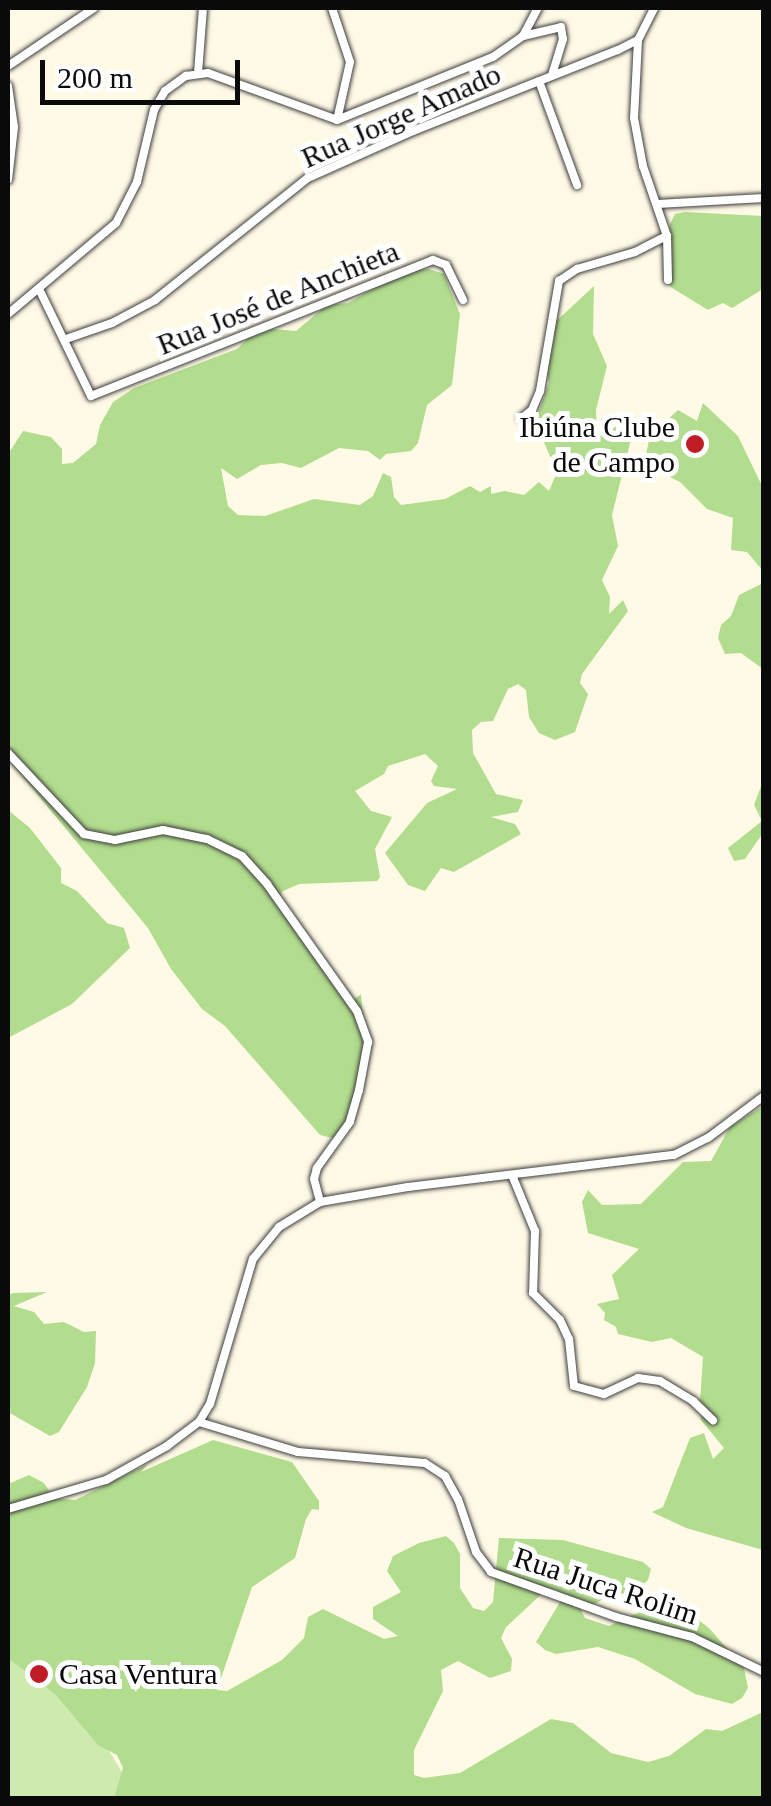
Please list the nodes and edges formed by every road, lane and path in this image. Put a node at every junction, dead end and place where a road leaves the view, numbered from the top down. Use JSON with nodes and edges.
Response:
{"nodes":[{"id":1,"x":94,"y":8,"type":"edge"},
{"id":2,"x":203,"y":8,"type":"edge"},
{"id":3,"x":332,"y":8,"type":"edge"},
{"id":4,"x":538,"y":8,"type":"edge"},
{"id":5,"x":654,"y":8,"type":"edge"},
{"id":6,"x":523,"y":36,"type":"junction"},
{"id":7,"x":638,"y":40,"type":"junction"},
{"id":8,"x":8,"y":66,"type":"edge"},
{"id":9,"x":198,"y":73,"type":"junction"},
{"id":10,"x":552,"y":75,"type":"junction"},
{"id":11,"x":539,"y":81,"type":"junction"},
{"id":12,"x":8,"y":86,"type":"edge"},
{"id":13,"x":336,"y":120,"type":"junction"},
{"id":14,"x":8,"y":180,"type":"edge"},
{"id":15,"x":577,"y":185,"type":"dead end"},
{"id":16,"x":764,"y":198,"type":"edge"},
{"id":17,"x":657,"y":204,"type":"junction"},
{"id":18,"x":667,"y":236,"type":"junction"},
{"id":19,"x":668,"y":280,"type":"dead end"},
{"id":20,"x":40,"y":290,"type":"junction"},
{"id":21,"x":463,"y":300,"type":"dead end"},
{"id":22,"x":8,"y":314,"type":"edge"},
{"id":23,"x":66,"y":339,"type":"junction"},
{"id":24,"x":522,"y":418,"type":"dead end"},
{"id":25,"x":8,"y":753,"type":"edge"},
{"id":26,"x":764,"y":1096,"type":"edge"},
{"id":27,"x":512,"y":1176,"type":"junction"},
{"id":28,"x":320,"y":1202,"type":"junction"},
{"id":29,"x":713,"y":1420,"type":"dead end"},
{"id":30,"x":199,"y":1422,"type":"junction"},
{"id":31,"x":8,"y":1509,"type":"edge"},
{"id":32,"x":764,"y":1672,"type":"edge"}],
"edges":[{"from":1,"to":8,"type":"street"},
{"from":2,"to":9,"type":"street"},
{"from":3,"to":13,"type":"street"},
{"from":4,"to":6,"type":"street"},
{"from":5,"to":7,"type":"street"},
{"from":6,"to":10,"type":"street"},
{"from":6,"to":13,"type":"street"},
{"from":7,"to":10,"type":"street","name":"Rua Jorge Amado"},
{"from":7,"to":17,"type":"street"},
{"from":9,"to":13,"type":"street"},
{"from":9,"to":20,"type":"street"},
{"from":10,"to":11,"type":"street","name":"Rua Jorge Amado"},
{"from":11,"to":15,"type":"street"},
{"from":11,"to":23,"type":"street","name":"Rua Jorge Amado"},
{"from":12,"to":14,"type":"street"},
{"from":16,"to":17,"type":"street"},
{"from":17,"to":18,"type":"street"},
{"from":18,"to":19,"type":"street"},
{"from":18,"to":24,"type":"street"},
{"from":20,"to":22,"type":"street"},
{"from":20,"to":23,"type":"street"},
{"from":21,"to":23,"type":"street","name":"Rua José de Anchieta"},
{"from":25,"to":28,"type":"street"},
{"from":26,"to":27,"type":"street"},
{"from":27,"to":28,"type":"street"},
{"from":27,"to":29,"type":"street"},
{"from":28,"to":30,"type":"street"},
{"from":30,"to":31,"type":"street"},
{"from":30,"to":32,"type":"street","name":"Rua Juca Rolim"}]}
